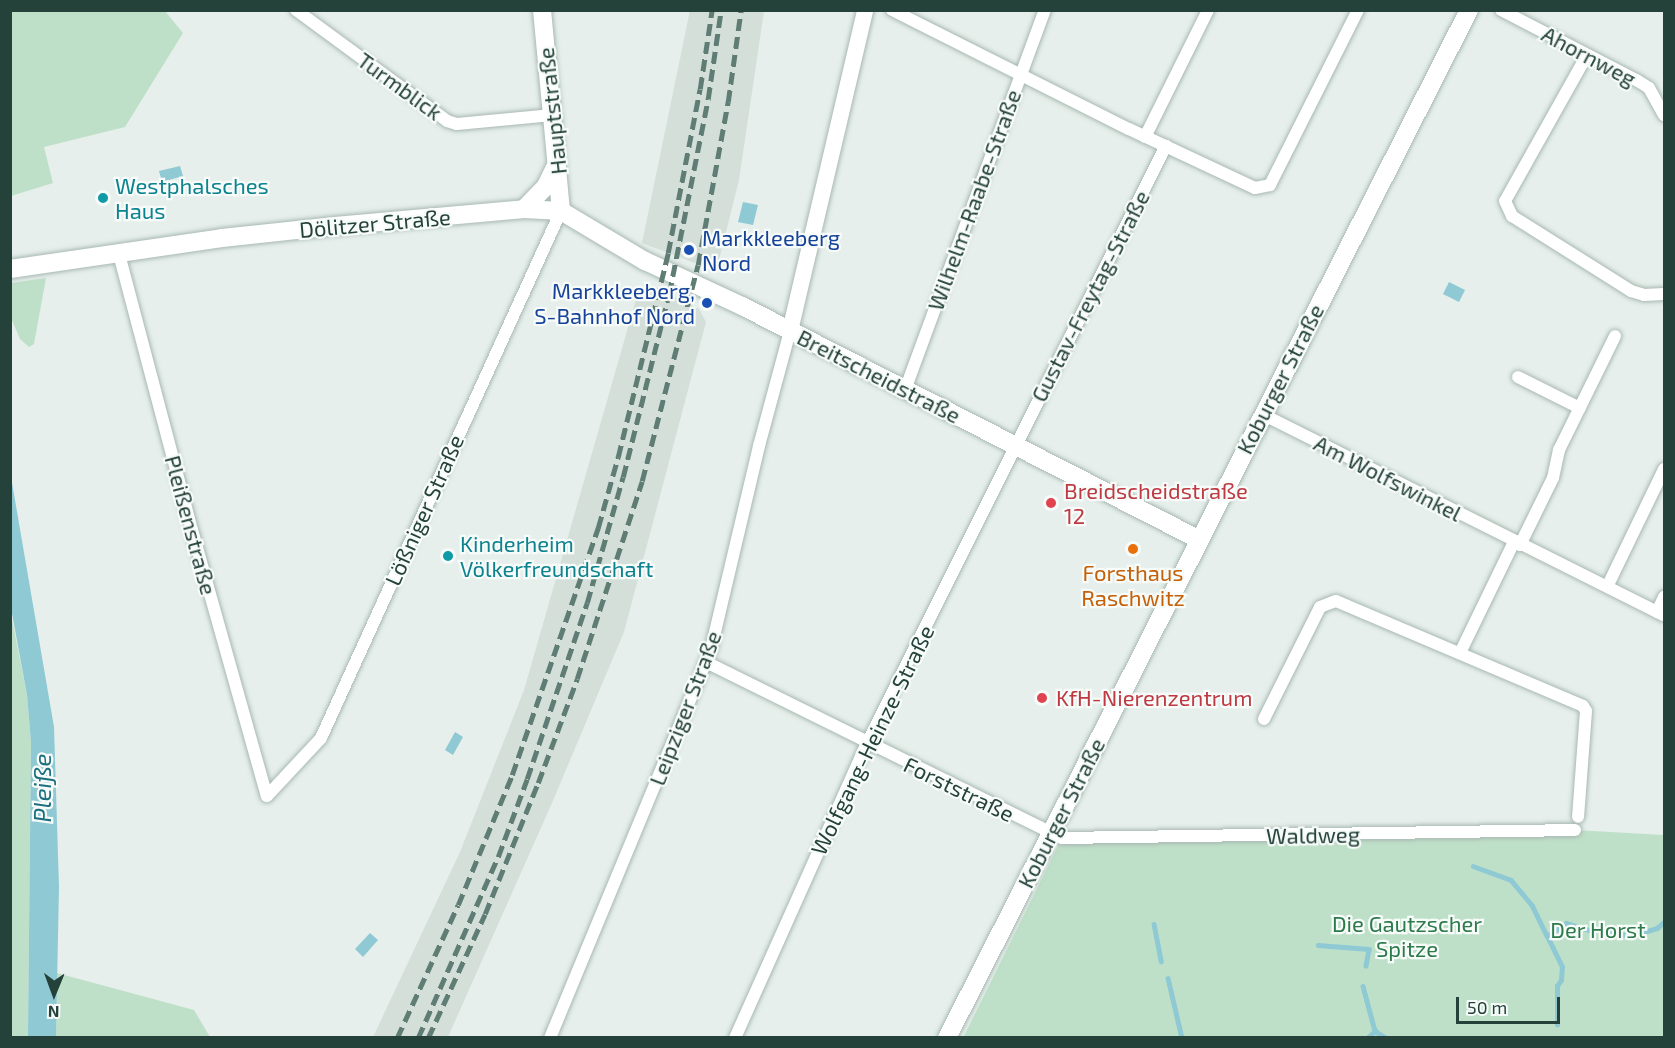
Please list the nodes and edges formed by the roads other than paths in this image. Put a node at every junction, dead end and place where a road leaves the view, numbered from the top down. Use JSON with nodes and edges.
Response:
{"nodes":[{"id":1,"x":542,"y":10,"type":"edge"},
{"id":2,"x":865,"y":10,"type":"edge"},
{"id":3,"x":892,"y":10,"type":"edge"},
{"id":4,"x":1045,"y":10,"type":"edge"},
{"id":5,"x":1208,"y":10,"type":"edge"},
{"id":6,"x":1358,"y":10,"type":"edge"},
{"id":7,"x":1468,"y":10,"type":"edge"},
{"id":8,"x":1501,"y":10,"type":"edge"},
{"id":9,"x":302,"y":12,"type":"edge"},
{"id":10,"x":1587,"y":55,"type":"junction"},
{"id":11,"x":1020,"y":74,"type":"junction"},
{"id":12,"x":553,"y":115,"type":"junction"},
{"id":13,"x":1665,"y":115,"type":"edge"},
{"id":14,"x":1145,"y":137,"type":"junction"},
{"id":15,"x":1166,"y":146,"type":"junction"},
{"id":16,"x":558,"y":160,"type":"junction"},
{"id":17,"x":524,"y":209,"type":"junction"},
{"id":18,"x":561,"y":211,"type":"junction"},
{"id":19,"x":119,"y":254,"type":"junction"},
{"id":20,"x":14,"y":269,"type":"edge"},
{"id":21,"x":1665,"y":294,"type":"edge"},
{"id":22,"x":790,"y":331,"type":"junction"},
{"id":23,"x":1615,"y":336,"type":"dead end"},
{"id":24,"x":1518,"y":377,"type":"dead end"},
{"id":25,"x":905,"y":390,"type":"junction"},
{"id":26,"x":1580,"y":408,"type":"junction"},
{"id":27,"x":1262,"y":414,"type":"junction"},
{"id":28,"x":1016,"y":447,"type":"junction"},
{"id":29,"x":1665,"y":469,"type":"edge"},
{"id":30,"x":1198,"y":539,"type":"junction"},
{"id":31,"x":1517,"y":543,"type":"junction"},
{"id":32,"x":1608,"y":585,"type":"junction"},
{"id":33,"x":1665,"y":597,"type":"edge"},
{"id":34,"x":1661,"y":614,"type":"edge"},
{"id":35,"x":1460,"y":653,"type":"junction"},
{"id":36,"x":706,"y":662,"type":"junction"},
{"id":37,"x":1264,"y":719,"type":"dead end"},
{"id":38,"x":867,"y":743,"type":"junction"},
{"id":39,"x":267,"y":796,"type":"joint"},
{"id":40,"x":1578,"y":817,"type":"dead end"},
{"id":41,"x":1575,"y":831,"type":"dead end"},
{"id":42,"x":1051,"y":834,"type":"junction"},
{"id":43,"x":550,"y":1038,"type":"edge"},
{"id":44,"x":735,"y":1038,"type":"edge"},
{"id":45,"x":948,"y":1038,"type":"edge"}],
"edges":[{"from":1,"to":12,"type":"main road","name":"Hauptstraße"},
{"from":2,"to":22,"type":"street"},
{"from":3,"to":11,"type":"street"},
{"from":4,"to":11,"type":"street","name":"Wilhelm-Raabe-Straße"},
{"from":5,"to":14,"type":"street"},
{"from":6,"to":15,"type":"street"},
{"from":7,"to":27,"type":"main road","name":"Koburger Straße"},
{"from":8,"to":10,"type":"street","name":"Ahornweg"},
{"from":9,"to":12,"type":"street","name":"Turmblick"},
{"from":10,"to":13,"type":"street","name":"Ahornweg"},
{"from":10,"to":21,"type":"street"},
{"from":11,"to":14,"type":"street"},
{"from":11,"to":25,"type":"street","name":"Wilhelm-Raabe-Straße"},
{"from":12,"to":16,"type":"main road","name":"Hauptstraße"},
{"from":14,"to":15,"type":"street"},
{"from":15,"to":28,"type":"street","name":"Gustav-Freytag-Straße"},
{"from":16,"to":17,"type":"main road"},
{"from":16,"to":18,"type":"main road","name":"Hauptstraße"},
{"from":17,"to":18,"type":"main road","name":"Dölitzer Straße"},
{"from":17,"to":19,"type":"main road","name":"Dölitzer Straße"},
{"from":18,"to":22,"type":"main road","name":"Breitscheidstraße"},
{"from":18,"to":39,"type":"street","name":"Lößniger Straße"},
{"from":19,"to":20,"type":"main road","name":"Dölitzer Straße"},
{"from":19,"to":39,"type":"street","name":"Pleißenstraße"},
{"from":22,"to":25,"type":"main road","name":"Breitscheidstraße"},
{"from":22,"to":36,"type":"street","name":"Leipziger Straße"},
{"from":23,"to":26,"type":"street"},
{"from":24,"to":26,"type":"street"},
{"from":25,"to":28,"type":"main road","name":"Breitscheidstraße"},
{"from":26,"to":31,"type":"street"},
{"from":27,"to":30,"type":"main road","name":"Koburger Straße"},
{"from":27,"to":31,"type":"street","name":"Am Wolfswinkel"},
{"from":28,"to":30,"type":"main road","name":"Breitscheidstraße"},
{"from":28,"to":38,"type":"street","name":"Wolfgang-Heinze-Straße"},
{"from":29,"to":32,"type":"street"},
{"from":30,"to":42,"type":"main road","name":"Koburger Straße"},
{"from":31,"to":32,"type":"street","name":"Am Wolfswinkel"},
{"from":31,"to":35,"type":"street"},
{"from":32,"to":34,"type":"street","name":"Am Wolfswinkel"},
{"from":33,"to":34,"type":"street"},
{"from":35,"to":37,"type":"street"},
{"from":35,"to":40,"type":"street"},
{"from":36,"to":38,"type":"street","name":"Forststraße"},
{"from":36,"to":43,"type":"street","name":"Leipziger Straße"},
{"from":38,"to":42,"type":"street","name":"Forststraße"},
{"from":38,"to":44,"type":"street","name":"Wolfgang-Heinze-Straße"},
{"from":41,"to":42,"type":"street","name":"Waldweg"},
{"from":42,"to":45,"type":"main road","name":"Koburger Straße"}]}
